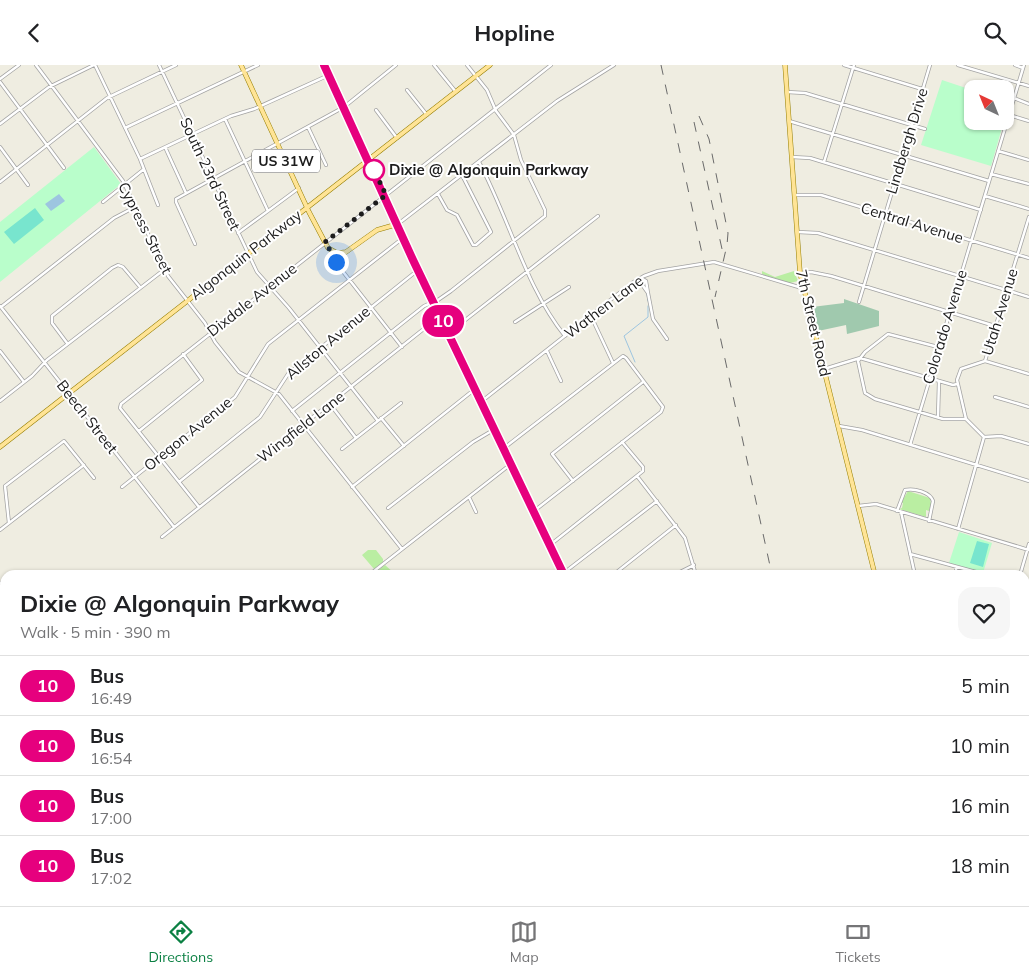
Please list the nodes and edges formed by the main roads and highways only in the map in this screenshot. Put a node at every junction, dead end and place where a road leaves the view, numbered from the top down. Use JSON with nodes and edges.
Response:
{"nodes":[{"id":1,"x":241,"y":65,"type":"edge"},
{"id":2,"x":490,"y":65,"type":"edge"},
{"id":3,"x":785,"y":65,"type":"edge"},
{"id":4,"x":307,"y":208,"type":"junction"},
{"id":5,"x":1,"y":445,"type":"edge"},
{"id":6,"x":561,"y":570,"type":"edge"},
{"id":7,"x":874,"y":570,"type":"edge"}],
"edges":[{"from":1,"to":4,"type":"main road","number":"US 31W"},
{"from":2,"to":4,"type":"main road","name":"Algonquin Parkway"},
{"from":3,"to":7,"type":"main road","name":"7th Street Road"},
{"from":4,"to":5,"type":"main road","name":"Algonquin Parkway"},
{"from":4,"to":6,"type":"main road","number":"US 31W"}]}
